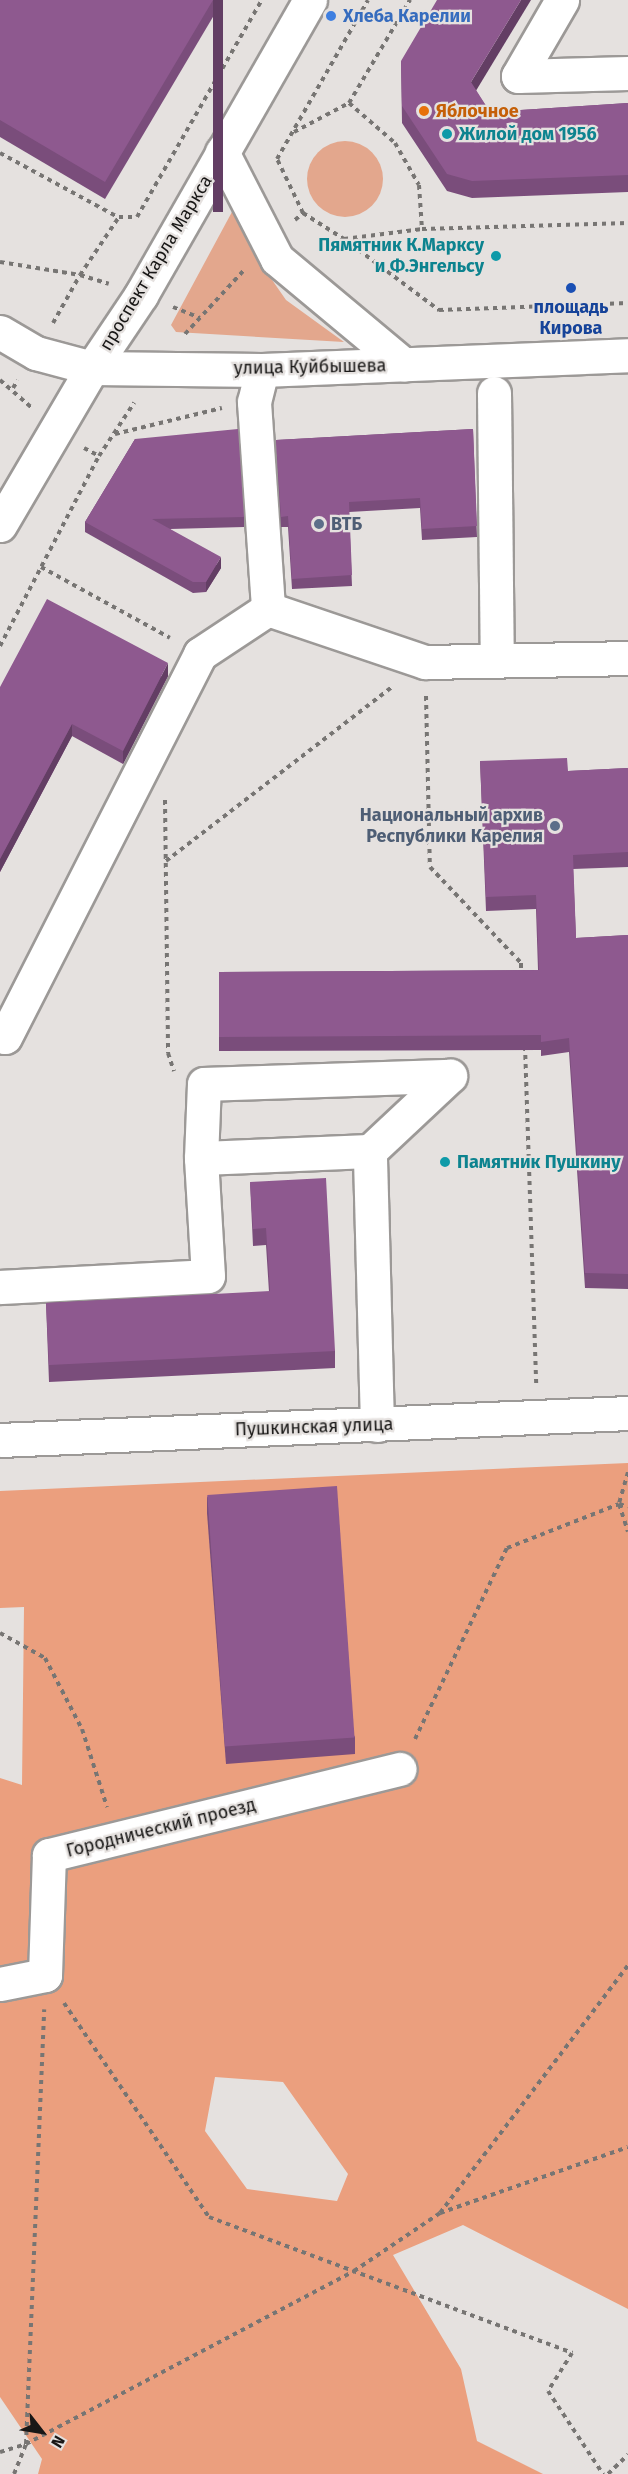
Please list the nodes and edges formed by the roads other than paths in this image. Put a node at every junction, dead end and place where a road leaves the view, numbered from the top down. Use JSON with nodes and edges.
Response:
{"nodes":[{"id":1,"x":310,"y":0,"type":"edge"},
{"id":2,"x":562,"y":0,"type":"edge"},
{"id":3,"x":628,"y":73,"type":"edge"},
{"id":4,"x":222,"y":152,"type":"junction"},
{"id":5,"x":0,"y":332,"type":"edge"},
{"id":6,"x":628,"y":355,"type":"edge"},
{"id":7,"x":404,"y":365,"type":"junction"},
{"id":8,"x":92,"y":368,"type":"junction"},
{"id":9,"x":262,"y":370,"type":"junction"},
{"id":10,"x":494,"y":393,"type":"dead end"},
{"id":11,"x":0,"y":525,"type":"edge"},
{"id":12,"x":268,"y":609,"type":"junction"},
{"id":13,"x":628,"y":658,"type":"edge"},
{"id":14,"x":497,"y":660,"type":"junction"},
{"id":15,"x":0,"y":1035,"type":"edge"},
{"id":16,"x":370,"y":1151,"type":"junction"},
{"id":17,"x":201,"y":1158,"type":"junction"},
{"id":18,"x":0,"y":1287,"type":"edge"},
{"id":19,"x":628,"y":1413,"type":"edge"},
{"id":20,"x":377,"y":1425,"type":"junction"},
{"id":21,"x":0,"y":1440,"type":"edge"},
{"id":22,"x":400,"y":1769,"type":"road end"},
{"id":23,"x":0,"y":1984,"type":"edge"}],
"edges":[{"from":1,"to":4,"type":"street","name":"проспект Карла Маркса"},
{"from":2,"to":3,"type":"street"},
{"from":4,"to":7,"type":"street"},
{"from":4,"to":8,"type":"street","name":"проспект Карла Маркса"},
{"from":5,"to":8,"type":"street","name":"улица Куйбышева"},
{"from":6,"to":7,"type":"street","name":"улица Куйбышева"},
{"from":7,"to":9,"type":"street","name":"улица Куйбышева"},
{"from":8,"to":9,"type":"street","name":"улица Куйбышева"},
{"from":8,"to":11,"type":"street","name":"проспект Карла Маркса"},
{"from":9,"to":12,"type":"street"},
{"from":10,"to":14,"type":"street"},
{"from":12,"to":14,"type":"street"},
{"from":12,"to":15,"type":"street"},
{"from":13,"to":14,"type":"street"},
{"from":16,"to":17,"type":"street"},
{"from":16,"to":17,"type":"street"},
{"from":16,"to":20,"type":"street"},
{"from":17,"to":18,"type":"street"},
{"from":19,"to":20,"type":"street","name":"Пушкинская улица"},
{"from":20,"to":21,"type":"street","name":"Пушкинская улица"},
{"from":22,"to":23,"type":"street","name":"Городнический проезд"}]}
